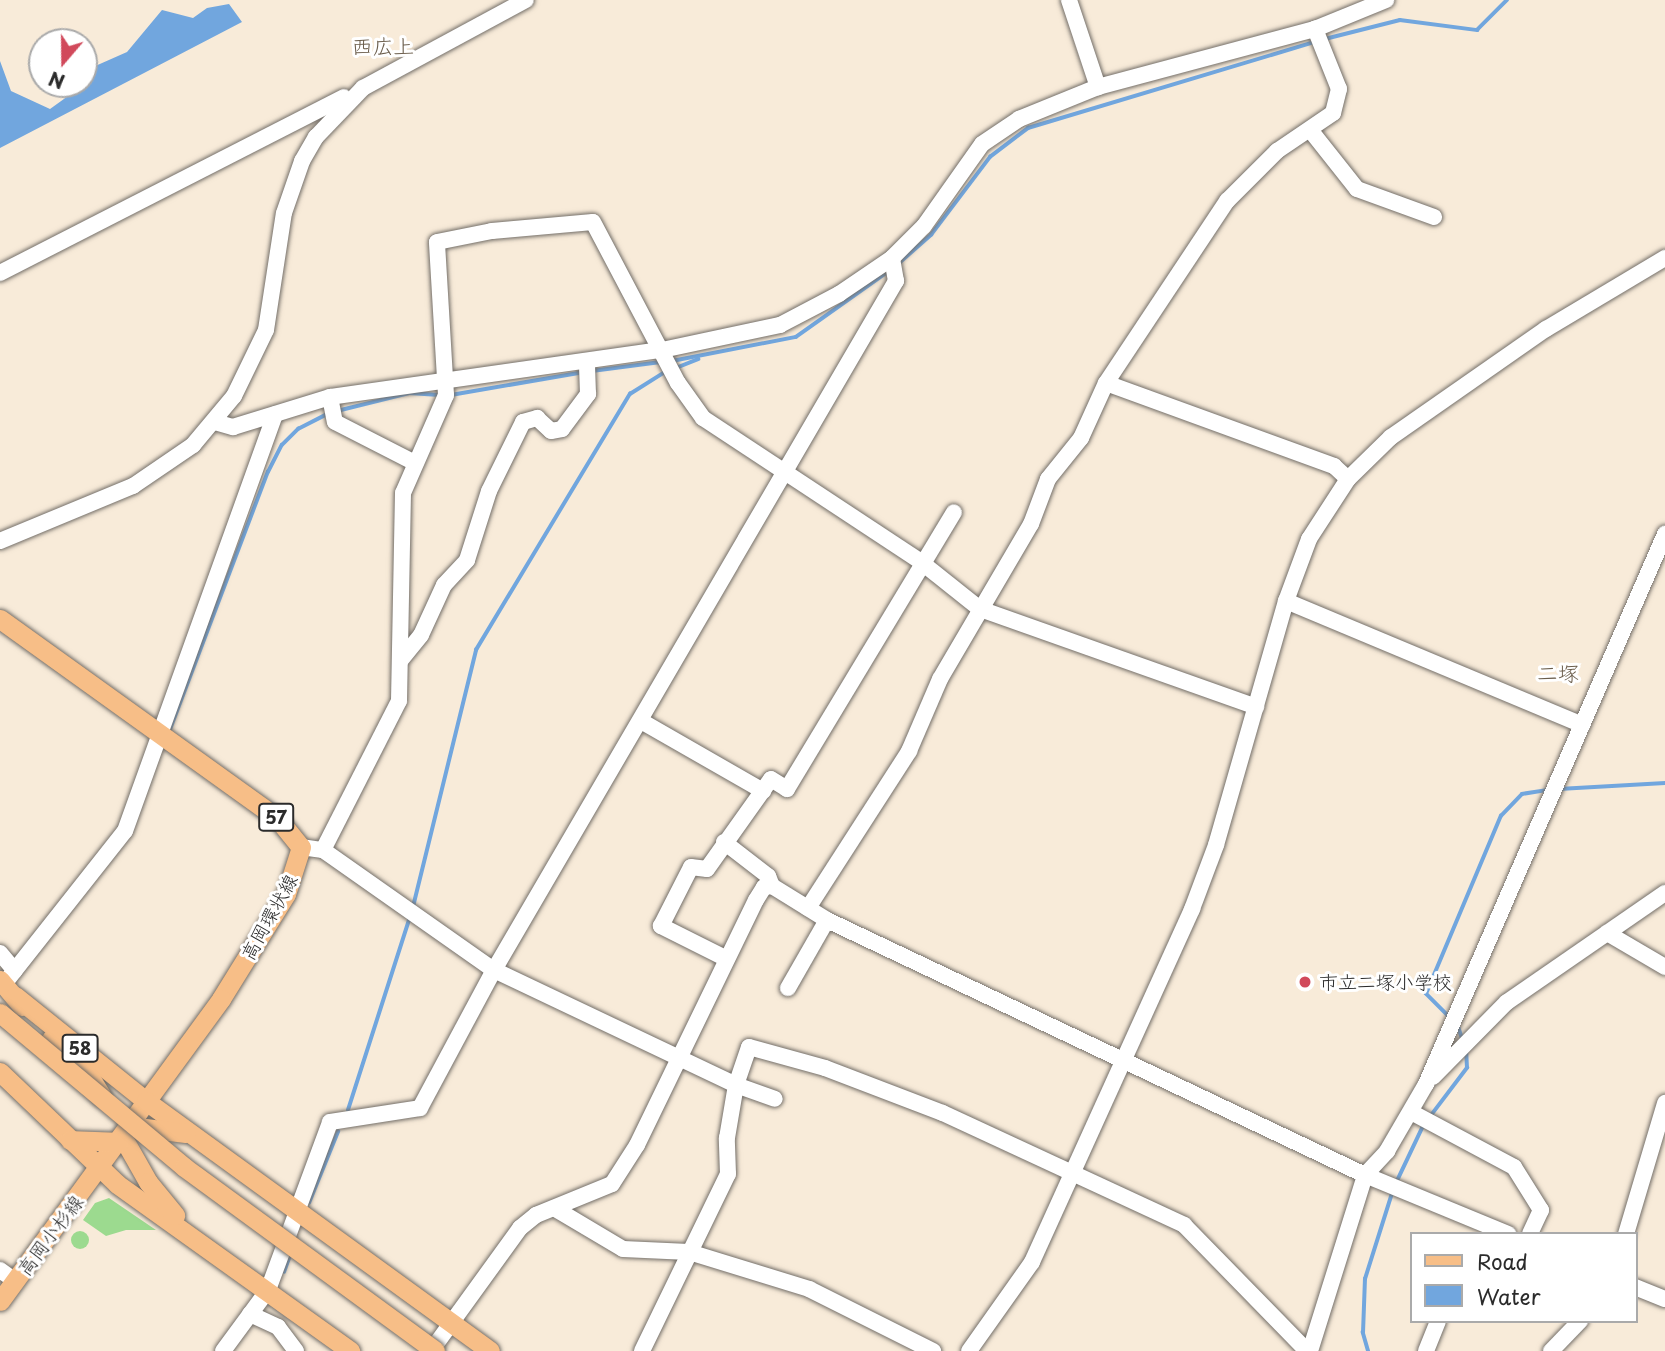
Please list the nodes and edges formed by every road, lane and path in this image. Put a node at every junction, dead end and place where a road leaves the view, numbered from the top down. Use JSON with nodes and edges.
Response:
{"nodes":[{"id":1,"x":526,"y":0,"type":"edge"},
{"id":2,"x":1069,"y":0,"type":"edge"},
{"id":3,"x":1386,"y":0,"type":"edge"},
{"id":4,"x":1315,"y":29,"type":"junction"},
{"id":5,"x":1098,"y":87,"type":"junction"},
{"id":6,"x":363,"y":88,"type":"junction"},
{"id":7,"x":1311,"y":131,"type":"junction"},
{"id":8,"x":1434,"y":217,"type":"dead end"},
{"id":9,"x":892,"y":258,"type":"junction"},
{"id":10,"x":1665,"y":258,"type":"edge"},
{"id":11,"x":0,"y":273,"type":"edge"},
{"id":12,"x":662,"y":349,"type":"junction"},
{"id":13,"x":587,"y":361,"type":"junction"},
{"id":14,"x":446,"y":382,"type":"junction"},
{"id":15,"x":1106,"y":383,"type":"junction"},
{"id":16,"x":330,"y":397,"type":"junction"},
{"id":17,"x":275,"y":414,"type":"junction"},
{"id":18,"x":215,"y":422,"type":"junction"},
{"id":19,"x":415,"y":463,"type":"junction"},
{"id":20,"x":785,"y":473,"type":"junction"},
{"id":21,"x":1348,"y":479,"type":"junction"},
{"id":22,"x":954,"y":512,"type":"dead end"},
{"id":23,"x":1665,"y":534,"type":"edge"},
{"id":24,"x":0,"y":541,"type":"edge"},
{"id":25,"x":921,"y":562,"type":"junction"},
{"id":26,"x":1286,"y":601,"type":"junction"},
{"id":27,"x":980,"y":609,"type":"junction"},
{"id":28,"x":0,"y":619,"type":"edge"},
{"id":29,"x":400,"y":662,"type":"junction"},
{"id":30,"x":1256,"y":707,"type":"junction"},
{"id":31,"x":641,"y":721,"type":"junction"},
{"id":32,"x":1582,"y":725,"type":"junction"},
{"id":33,"x":162,"y":736,"type":"junction"},
{"id":34,"x":762,"y":791,"type":"junction"},
{"id":35,"x":724,"y":842,"type":"junction"},
{"id":36,"x":301,"y":847,"type":"junction"},
{"id":37,"x":323,"y":850,"type":"junction"},
{"id":38,"x":772,"y":886,"type":"junction"},
{"id":39,"x":1665,"y":892,"type":"edge"},
{"id":40,"x":808,"y":908,"type":"junction"},
{"id":41,"x":827,"y":920,"type":"junction"},
{"id":42,"x":1607,"y":933,"type":"junction"},
{"id":43,"x":0,"y":953,"type":"edge"},
{"id":44,"x":725,"y":958,"type":"junction"},
{"id":45,"x":1665,"y":967,"type":"edge"},
{"id":46,"x":494,"y":970,"type":"junction"},
{"id":47,"x":8,"y":983,"type":"edge"},
{"id":48,"x":788,"y":988,"type":"dead end"},
{"id":49,"x":0,"y":1013,"type":"edge"},
{"id":50,"x":676,"y":1056,"type":"junction"},
{"id":51,"x":1126,"y":1058,"type":"junction"},
{"id":52,"x":2,"y":1074,"type":"edge"},
{"id":53,"x":1426,"y":1084,"type":"junction"},
{"id":54,"x":736,"y":1085,"type":"junction"},
{"id":55,"x":775,"y":1099,"type":"dead end"},
{"id":56,"x":146,"y":1101,"type":"junction"},
{"id":57,"x":1665,"y":1103,"type":"edge"},
{"id":58,"x":1411,"y":1112,"type":"junction"},
{"id":59,"x":124,"y":1134,"type":"junction"},
{"id":60,"x":198,"y":1135,"type":"junction"},
{"id":61,"x":70,"y":1140,"type":"junction"},
{"id":62,"x":100,"y":1169,"type":"junction"},
{"id":63,"x":1076,"y":1172,"type":"junction"},
{"id":64,"x":1366,"y":1175,"type":"junction"},
{"id":65,"x":554,"y":1208,"type":"junction"},
{"id":66,"x":298,"y":1211,"type":"junction"},
{"id":67,"x":1475,"y":1227,"type":"edge"},
{"id":68,"x":186,"y":1230,"type":"junction"},
{"id":69,"x":1499,"y":1232,"type":"edge"},
{"id":70,"x":1531,"y":1232,"type":"edge"},
{"id":71,"x":1627,"y":1232,"type":"edge"},
{"id":72,"x":689,"y":1252,"type":"junction"},
{"id":73,"x":7,"y":1276,"type":"edge"},
{"id":74,"x":1637,"y":1287,"type":"edge"},
{"id":75,"x":268,"y":1290,"type":"junction"},
{"id":76,"x":1665,"y":1299,"type":"edge"},
{"id":77,"x":0,"y":1301,"type":"edge"},
{"id":78,"x":250,"y":1314,"type":"junction"},
{"id":79,"x":1437,"y":1323,"type":"edge"},
{"id":80,"x":1578,"y":1323,"type":"edge"},
{"id":81,"x":450,"y":1324,"type":"junction"},
{"id":82,"x":223,"y":1351,"type":"edge"},
{"id":83,"x":296,"y":1351,"type":"edge"},
{"id":84,"x":350,"y":1351,"type":"edge"},
{"id":85,"x":433,"y":1351,"type":"edge"},
{"id":86,"x":490,"y":1351,"type":"edge"},
{"id":87,"x":642,"y":1351,"type":"edge"},
{"id":88,"x":933,"y":1351,"type":"edge"},
{"id":89,"x":969,"y":1351,"type":"edge"},
{"id":90,"x":1308,"y":1351,"type":"edge"},
{"id":91,"x":1426,"y":1351,"type":"edge"},
{"id":92,"x":1551,"y":1351,"type":"edge"}],
"edges":[{"from":1,"to":6,"type":"street"},
{"from":2,"to":5,"type":"street"},
{"from":3,"to":4,"type":"street"},
{"from":4,"to":5,"type":"street"},
{"from":4,"to":7,"type":"street"},
{"from":5,"to":9,"type":"street"},
{"from":6,"to":11,"type":"street"},
{"from":6,"to":18,"type":"street"},
{"from":7,"to":8,"type":"street"},
{"from":7,"to":15,"type":"street"},
{"from":9,"to":12,"type":"street"},
{"from":9,"to":20,"type":"street"},
{"from":10,"to":21,"type":"street"},
{"from":12,"to":13,"type":"street"},
{"from":12,"to":14,"type":"street"},
{"from":12,"to":20,"type":"street"},
{"from":13,"to":14,"type":"street"},
{"from":13,"to":29,"type":"street"},
{"from":14,"to":16,"type":"street"},
{"from":14,"to":19,"type":"street"},
{"from":15,"to":21,"type":"street"},
{"from":15,"to":27,"type":"street"},
{"from":16,"to":17,"type":"street"},
{"from":16,"to":19,"type":"street"},
{"from":17,"to":18,"type":"street"},
{"from":17,"to":33,"type":"street"},
{"from":18,"to":24,"type":"street"},
{"from":19,"to":29,"type":"street"},
{"from":20,"to":25,"type":"street"},
{"from":20,"to":31,"type":"street"},
{"from":21,"to":26,"type":"street"},
{"from":22,"to":25,"type":"street"},
{"from":23,"to":32,"type":"street"},
{"from":25,"to":27,"type":"street"},
{"from":25,"to":34,"type":"street"},
{"from":26,"to":30,"type":"street"},
{"from":26,"to":32,"type":"street"},
{"from":27,"to":30,"type":"street"},
{"from":27,"to":40,"type":"street"},
{"from":28,"to":33,"type":"main road","number":"57"},
{"from":29,"to":37,"type":"street"},
{"from":30,"to":51,"type":"street"},
{"from":31,"to":34,"type":"street"},
{"from":31,"to":46,"type":"street"},
{"from":32,"to":53,"type":"street"},
{"from":33,"to":36,"type":"main road","number":"57"},
{"from":33,"to":47,"type":"street"},
{"from":34,"to":35,"type":"street"},
{"from":35,"to":38,"type":"street"},
{"from":35,"to":44,"type":"street"},
{"from":36,"to":37,"type":"street"},
{"from":36,"to":56,"type":"main road","name":"高岡環状線","number":"57"},
{"from":37,"to":46,"type":"street"},
{"from":38,"to":40,"type":"street"},
{"from":38,"to":44,"type":"street"},
{"from":39,"to":42,"type":"street"},
{"from":40,"to":41,"type":"street"},
{"from":41,"to":48,"type":"street"},
{"from":41,"to":51,"type":"street"},
{"from":42,"to":45,"type":"street"},
{"from":42,"to":53,"type":"street"},
{"from":43,"to":47,"type":"street"},
{"from":44,"to":50,"type":"street"},
{"from":46,"to":50,"type":"street"},
{"from":46,"to":66,"type":"street"},
{"from":47,"to":56,"type":"main road","number":"58"},
{"from":47,"to":59,"type":"main road"},
{"from":49,"to":85,"type":"main road","bridge":true},
{"from":50,"to":54,"type":"street"},
{"from":50,"to":65,"type":"street"},
{"from":51,"to":63,"type":"street"},
{"from":51,"to":64,"type":"street"},
{"from":52,"to":61,"type":"main road"},
{"from":53,"to":58,"type":"street"},
{"from":54,"to":55,"type":"street"},
{"from":54,"to":63,"type":"street"},
{"from":54,"to":72,"type":"street"},
{"from":56,"to":59,"type":"main road","name":"高岡環状線","number":"57"},
{"from":56,"to":60,"type":"main road"},
{"from":57,"to":71,"type":"street"},
{"from":58,"to":64,"type":"street"},
{"from":58,"to":70,"type":"street"},
{"from":59,"to":60,"type":"main road"},
{"from":59,"to":61,"type":"main road"},
{"from":59,"to":62,"type":"main road","name":"高岡環状線","number":"57"},
{"from":59,"to":68,"type":"main road"},
{"from":60,"to":66,"type":"main road"},
{"from":61,"to":62,"type":"main road"},
{"from":62,"to":68,"type":"main road"},
{"from":62,"to":73,"type":"main road","name":"高岡小杉線"},
{"from":63,"to":89,"type":"street"},
{"from":63,"to":90,"type":"street"},
{"from":64,"to":67,"type":"street"},
{"from":64,"to":90,"type":"street"},
{"from":65,"to":72,"type":"street"},
{"from":65,"to":81,"type":"street"},
{"from":66,"to":75,"type":"street"},
{"from":66,"to":81,"type":"main road"},
{"from":67,"to":69,"type":"street"},
{"from":68,"to":75,"type":"main road"},
{"from":72,"to":87,"type":"street"},
{"from":72,"to":88,"type":"street"},
{"from":73,"to":77,"type":"main road","name":"高岡小杉線"},
{"from":74,"to":76,"type":"street"},
{"from":75,"to":78,"type":"street"},
{"from":75,"to":84,"type":"main road"},
{"from":78,"to":82,"type":"street"},
{"from":78,"to":83,"type":"street"},
{"from":79,"to":91,"type":"street"},
{"from":80,"to":92,"type":"street"},
{"from":81,"to":85,"type":"street"},
{"from":81,"to":86,"type":"main road"}]}
